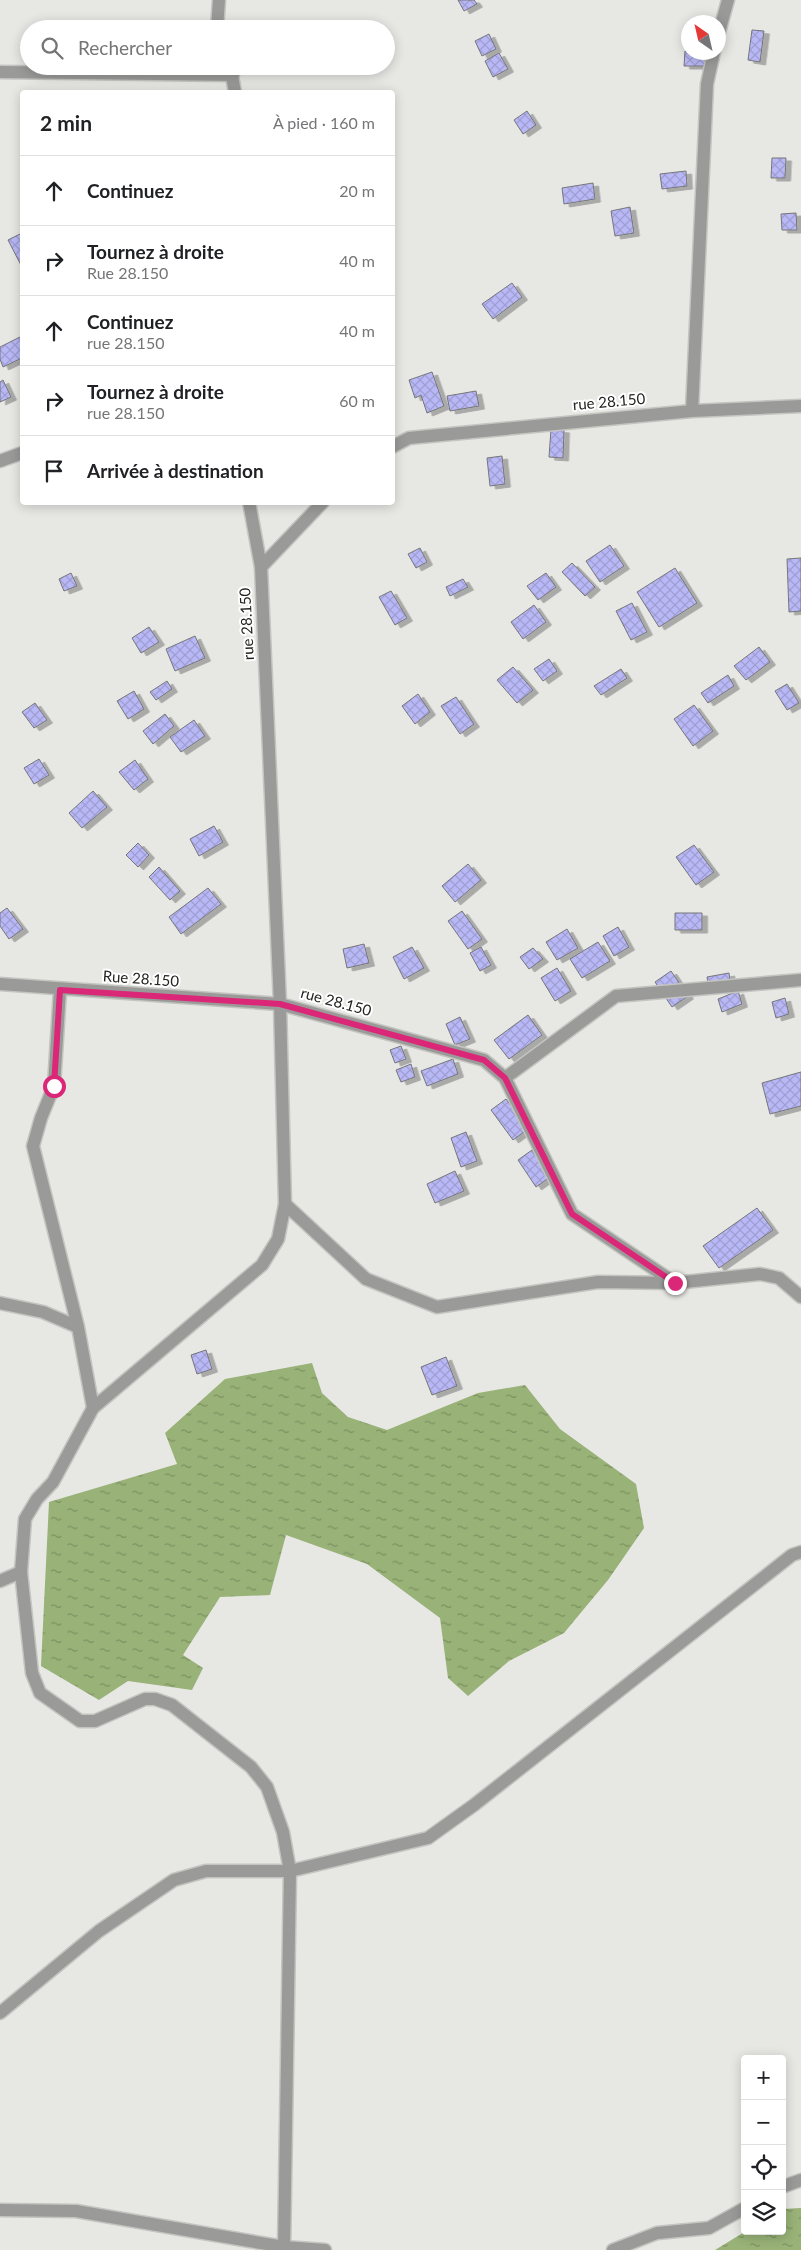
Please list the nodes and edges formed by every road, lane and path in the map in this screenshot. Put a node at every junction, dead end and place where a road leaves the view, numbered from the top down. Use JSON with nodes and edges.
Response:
{"nodes":[{"id":1,"x":219,"y":0,"type":"edge"},
{"id":2,"x":728,"y":0,"type":"edge"},
{"id":3,"x":724,"y":15,"type":"edge"},
{"id":4,"x":218,"y":20,"type":"edge"},
{"id":5,"x":712,"y":60,"type":"edge"},
{"id":6,"x":0,"y":72,"type":"edge"},
{"id":7,"x":20,"y":72,"type":"edge"},
{"id":8,"x":233,"y":75,"type":"edge"},
{"id":9,"x":235,"y":90,"type":"edge"},
{"id":10,"x":801,"y":406,"type":"edge"},
{"id":11,"x":692,"y":411,"type":"junction"},
{"id":12,"x":395,"y":446,"type":"edge"},
{"id":13,"x":20,"y":454,"type":"edge"},
{"id":14,"x":0,"y":462,"type":"edge"},
{"id":15,"x":250,"y":505,"type":"edge"},
{"id":16,"x":320,"y":505,"type":"edge"},
{"id":17,"x":260,"y":567,"type":"junction"},
{"id":18,"x":801,"y":980,"type":"edge"},
{"id":19,"x":0,"y":984,"type":"edge"},
{"id":20,"x":60,"y":990,"type":"junction"},
{"id":21,"x":280,"y":1004,"type":"junction"},
{"id":22,"x":505,"y":1078,"type":"junction"},
{"id":23,"x":285,"y":1204,"type":"junction"},
{"id":24,"x":675,"y":1283,"type":"junction"},
{"id":25,"x":801,"y":1297,"type":"edge"},
{"id":26,"x":0,"y":1303,"type":"edge"},
{"id":27,"x":78,"y":1327,"type":"junction"},
{"id":28,"x":93,"y":1408,"type":"junction"},
{"id":29,"x":801,"y":1552,"type":"edge"},
{"id":30,"x":21,"y":1572,"type":"junction"},
{"id":31,"x":0,"y":1580,"type":"edge"},
{"id":32,"x":290,"y":1871,"type":"junction"},
{"id":33,"x":0,"y":2013,"type":"edge"},
{"id":34,"x":801,"y":2180,"type":"edge"},
{"id":35,"x":786,"y":2186,"type":"edge"},
{"id":36,"x":0,"y":2210,"type":"edge"},
{"id":37,"x":741,"y":2210,"type":"edge"},
{"id":38,"x":284,"y":2249,"type":"edge"},
{"id":39,"x":325,"y":2250,"type":"edge"},
{"id":40,"x":613,"y":2250,"type":"edge"}],
"edges":[{"from":1,"to":4,"type":"street"},
{"from":2,"to":3,"type":"street"},
{"from":5,"to":11,"type":"street"},
{"from":6,"to":7,"type":"street"},
{"from":8,"to":9,"type":"street"},
{"from":10,"to":11,"type":"street","name":"rue 28.150"},
{"from":11,"to":12,"type":"street","name":"rue 28.150"},
{"from":13,"to":14,"type":"street"},
{"from":15,"to":17,"type":"street","name":"rue 28.150"},
{"from":16,"to":17,"type":"street","name":"rue 28.150"},
{"from":17,"to":21,"type":"street","name":"rue 28.150"},
{"from":18,"to":22,"type":"street"},
{"from":19,"to":20,"type":"street","name":"Rue 28.150"},
{"from":20,"to":21,"type":"street","name":"Rue 28.150"},
{"from":20,"to":27,"type":"street"},
{"from":21,"to":22,"type":"street","name":"rue 28.150"},
{"from":21,"to":23,"type":"street"},
{"from":22,"to":24,"type":"street","name":"rue 28.150"},
{"from":23,"to":24,"type":"street"},
{"from":23,"to":28,"type":"street"},
{"from":24,"to":25,"type":"street"},
{"from":26,"to":27,"type":"street"},
{"from":27,"to":28,"type":"street"},
{"from":28,"to":30,"type":"street"},
{"from":29,"to":32,"type":"street"},
{"from":30,"to":31,"type":"street"},
{"from":30,"to":32,"type":"street"},
{"from":32,"to":33,"type":"street"},
{"from":32,"to":38,"type":"street"},
{"from":34,"to":35,"type":"street"},
{"from":36,"to":38,"type":"street"},
{"from":37,"to":40,"type":"street"},
{"from":38,"to":39,"type":"street"}]}
